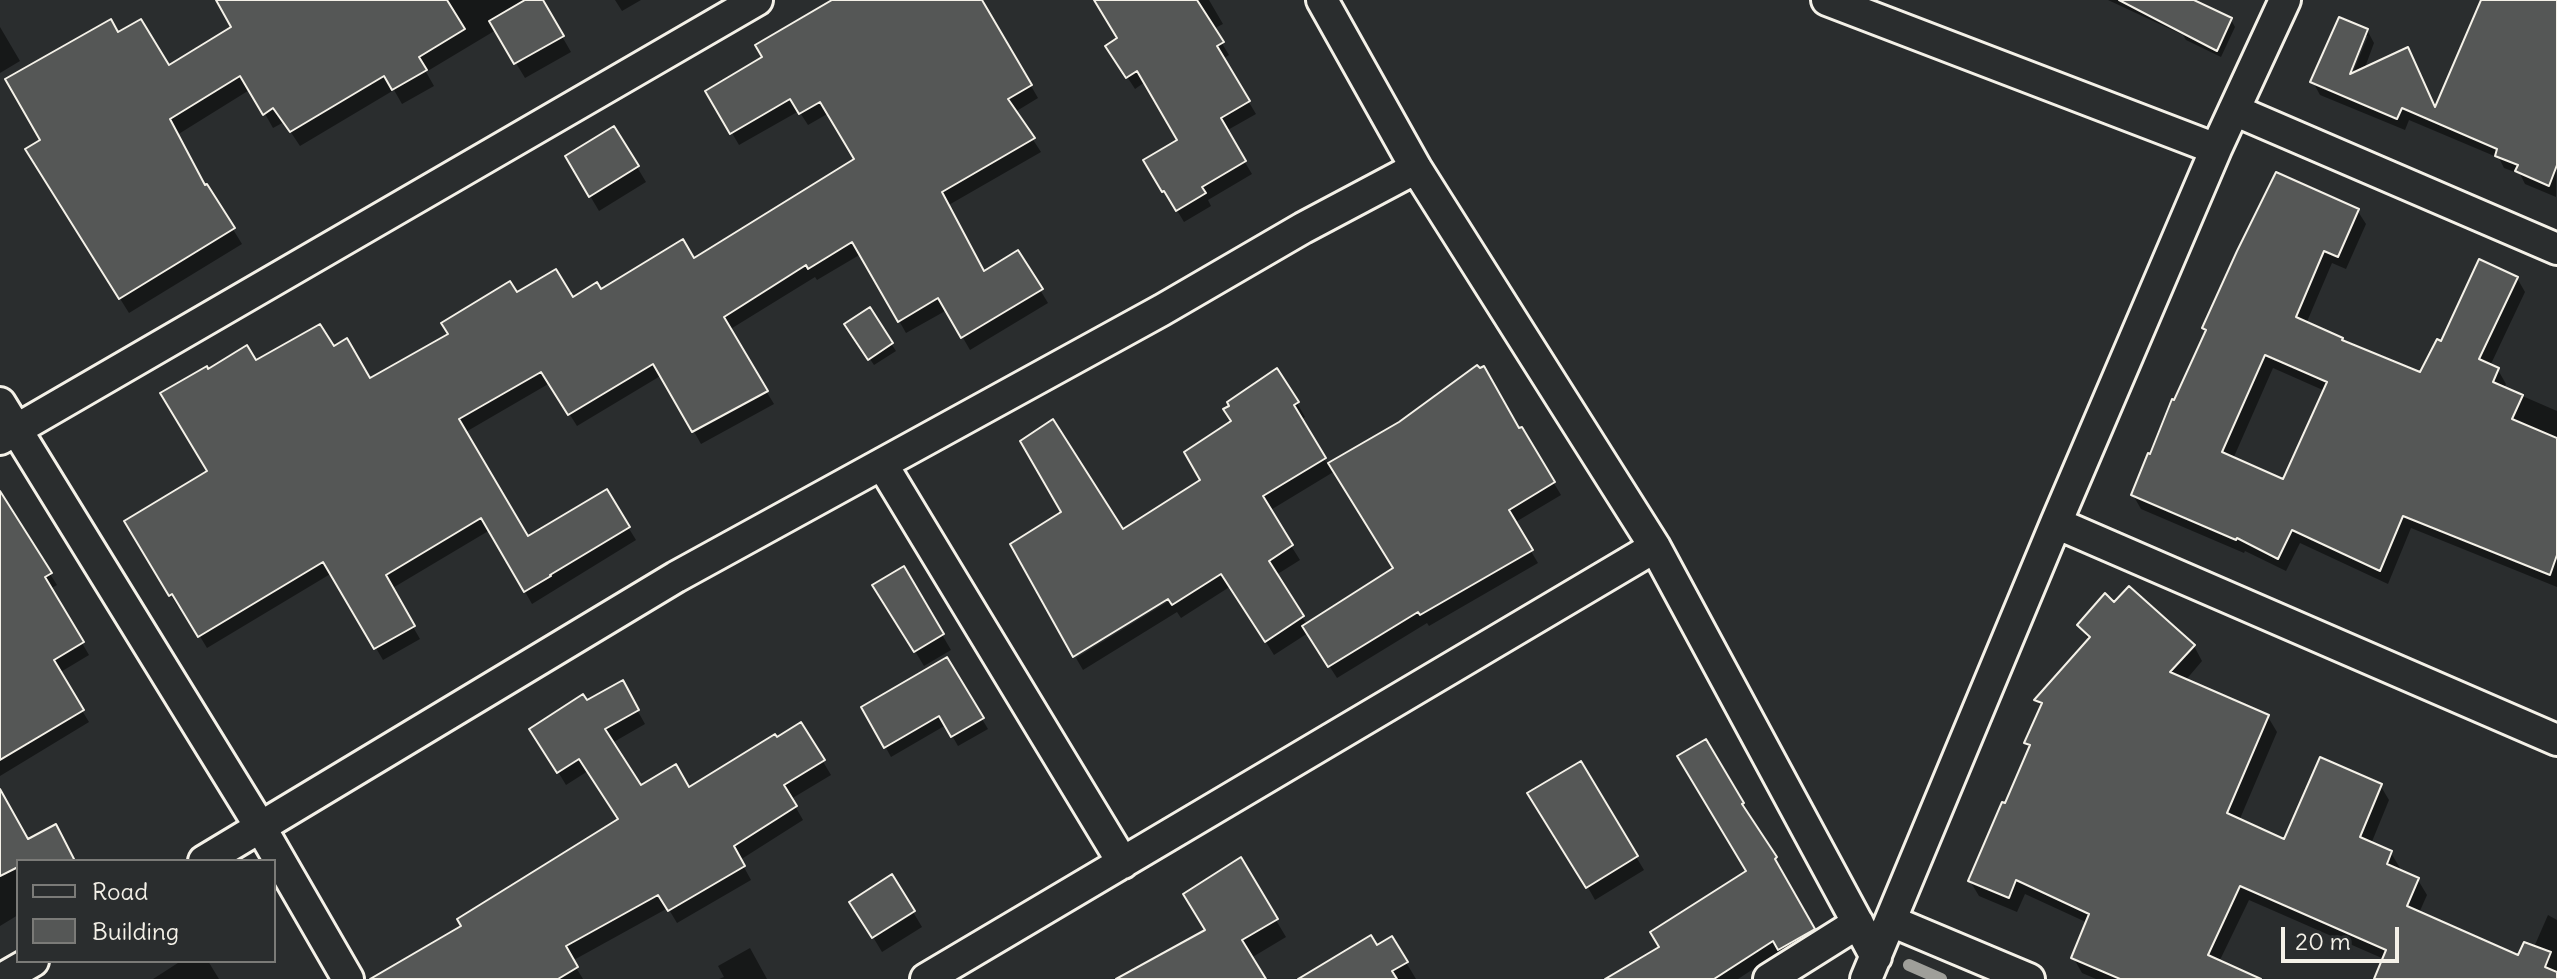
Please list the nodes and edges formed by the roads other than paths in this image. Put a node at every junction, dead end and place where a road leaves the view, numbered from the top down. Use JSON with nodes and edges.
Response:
{"nodes":[{"id":1,"x":757,"y":0,"type":"edge"},
{"id":2,"x":1322,"y":0,"type":"edge"},
{"id":3,"x":1827,"y":0,"type":"edge"},
{"id":4,"x":2285,"y":0,"type":"edge"},
{"id":5,"x":2234,"y":110,"type":"junction"},
{"id":6,"x":2216,"y":149,"type":"junction"},
{"id":7,"x":1416,"y":168,"type":"junction"},
{"id":8,"x":2557,"y":249,"type":"edge"},
{"id":9,"x":0,"y":403,"type":"edge"},
{"id":10,"x":8,"y":435,"type":"edge"},
{"id":11,"x":882,"y":464,"type":"junction"},
{"id":12,"x":2056,"y":523,"type":"junction"},
{"id":13,"x":1655,"y":547,"type":"junction"},
{"id":14,"x":2557,"y":740,"type":"edge"},
{"id":15,"x":261,"y":828,"type":"junction"},
{"id":16,"x":207,"y":859,"type":"edge"},
{"id":17,"x":1123,"y":863,"type":"junction"},
{"id":18,"x":1891,"y":921,"type":"junction"},
{"id":19,"x":1858,"y":923,"type":"junction"},
{"id":20,"x":30,"y":963,"type":"edge"},
{"id":21,"x":1871,"y":968,"type":"edge"},
{"id":22,"x":1793,"y":970,"type":"edge"},
{"id":23,"x":5,"y":978,"type":"edge"},
{"id":24,"x":348,"y":979,"type":"edge"},
{"id":25,"x":926,"y":979,"type":"edge"},
{"id":26,"x":1769,"y":979,"type":"edge"},
{"id":27,"x":2029,"y":979,"type":"edge"}],
"edges":[{"from":1,"to":10,"type":"street"},
{"from":2,"to":7,"type":"street"},
{"from":3,"to":6,"type":"street"},
{"from":4,"to":5,"type":"street"},
{"from":5,"to":6,"type":"street"},
{"from":5,"to":8,"type":"street"},
{"from":6,"to":12,"type":"street"},
{"from":7,"to":11,"type":"street"},
{"from":7,"to":13,"type":"street"},
{"from":9,"to":10,"type":"street"},
{"from":10,"to":15,"type":"street"},
{"from":11,"to":15,"type":"street"},
{"from":11,"to":17,"type":"street"},
{"from":12,"to":14,"type":"street"},
{"from":12,"to":18,"type":"street"},
{"from":13,"to":17,"type":"street"},
{"from":13,"to":19,"type":"street"},
{"from":15,"to":16,"type":"street"},
{"from":15,"to":24,"type":"street"},
{"from":17,"to":25,"type":"street"},
{"from":18,"to":21,"type":"street"},
{"from":18,"to":27,"type":"street"},
{"from":19,"to":21,"type":"street"},
{"from":19,"to":22,"type":"street"},
{"from":20,"to":23,"type":"street"},
{"from":22,"to":26,"type":"street"}]}
